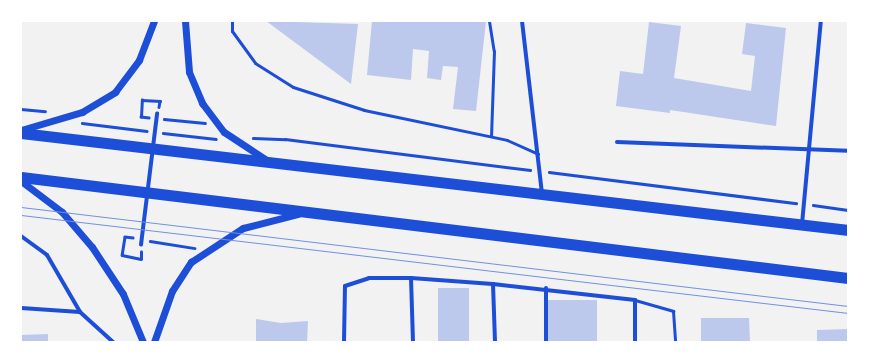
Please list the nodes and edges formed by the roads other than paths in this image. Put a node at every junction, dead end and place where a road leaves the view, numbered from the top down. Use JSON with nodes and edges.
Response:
{"nodes":[{"id":1,"x":154,"y":21,"type":"edge"},
{"id":2,"x":185,"y":21,"type":"edge"},
{"id":3,"x":232,"y":21,"type":"edge"},
{"id":4,"x":489,"y":21,"type":"edge"},
{"id":5,"x":522,"y":21,"type":"edge"},
{"id":6,"x":821,"y":21,"type":"edge"},
{"id":7,"x":157,"y":116,"type":"road end"},
{"id":8,"x":21,"y":130,"type":"edge"},
{"id":9,"x":21,"y":133,"type":"edge"},
{"id":10,"x":491,"y":136,"type":"junction"},
{"id":11,"x":617,"y":142,"type":"dead end"},
{"id":12,"x":848,"y":151,"type":"edge"},
{"id":13,"x":808,"y":152,"type":"junction"},
{"id":14,"x":540,"y":155,"type":"junction"},
{"id":15,"x":272,"y":163,"type":"junction"},
{"id":16,"x":21,"y":177,"type":"edge"},
{"id":17,"x":21,"y":181,"type":"edge"},
{"id":18,"x":542,"y":194,"type":"junction"},
{"id":19,"x":302,"y":213,"type":"junction"},
{"id":20,"x":802,"y":225,"type":"junction"},
{"id":21,"x":848,"y":230,"type":"edge"},
{"id":22,"x":21,"y":236,"type":"edge"},
{"id":23,"x":141,"y":242,"type":"road end"},
{"id":24,"x":410,"y":278,"type":"junction"},
{"id":25,"x":848,"y":278,"type":"edge"},
{"id":26,"x":493,"y":284,"type":"junction"},
{"id":27,"x":546,"y":288,"type":"junction"},
{"id":28,"x":635,"y":300,"type":"junction"},
{"id":29,"x":21,"y":308,"type":"edge"},
{"id":30,"x":80,"y":312,"type":"junction"},
{"id":31,"x":113,"y":342,"type":"edge"},
{"id":32,"x":143,"y":342,"type":"edge"},
{"id":33,"x":154,"y":342,"type":"edge"},
{"id":34,"x":344,"y":342,"type":"edge"},
{"id":35,"x":413,"y":342,"type":"edge"},
{"id":36,"x":495,"y":342,"type":"edge"},
{"id":37,"x":546,"y":342,"type":"edge"},
{"id":38,"x":636,"y":342,"type":"edge"},
{"id":39,"x":675,"y":342,"type":"edge"}],
"edges":[{"from":1,"to":8,"type":"street"},
{"from":2,"to":15,"type":"street"},
{"from":3,"to":10,"type":"lane"},
{"from":4,"to":10,"type":"lane"},
{"from":5,"to":14,"type":"street"},
{"from":6,"to":13,"type":"street"},
{"from":7,"to":23,"type":"street"},
{"from":9,"to":15,"type":"highway"},
{"from":10,"to":14,"type":"lane"},
{"from":11,"to":13,"type":"street"},
{"from":12,"to":13,"type":"street"},
{"from":13,"to":20,"type":"street"},
{"from":14,"to":18,"type":"street"},
{"from":15,"to":18,"type":"highway"},
{"from":16,"to":19,"type":"highway"},
{"from":17,"to":32,"type":"street"},
{"from":18,"to":20,"type":"highway"},
{"from":19,"to":25,"type":"highway"},
{"from":19,"to":33,"type":"street"},
{"from":20,"to":21,"type":"highway"},
{"from":22,"to":30,"type":"street"},
{"from":24,"to":26,"type":"street"},
{"from":24,"to":34,"type":"street"},
{"from":24,"to":35,"type":"street"},
{"from":26,"to":27,"type":"street"},
{"from":26,"to":36,"type":"street"},
{"from":27,"to":28,"type":"street"},
{"from":27,"to":37,"type":"street"},
{"from":28,"to":38,"type":"street"},
{"from":28,"to":39,"type":"lane"},
{"from":29,"to":30,"type":"street"},
{"from":30,"to":31,"type":"street"}]}
